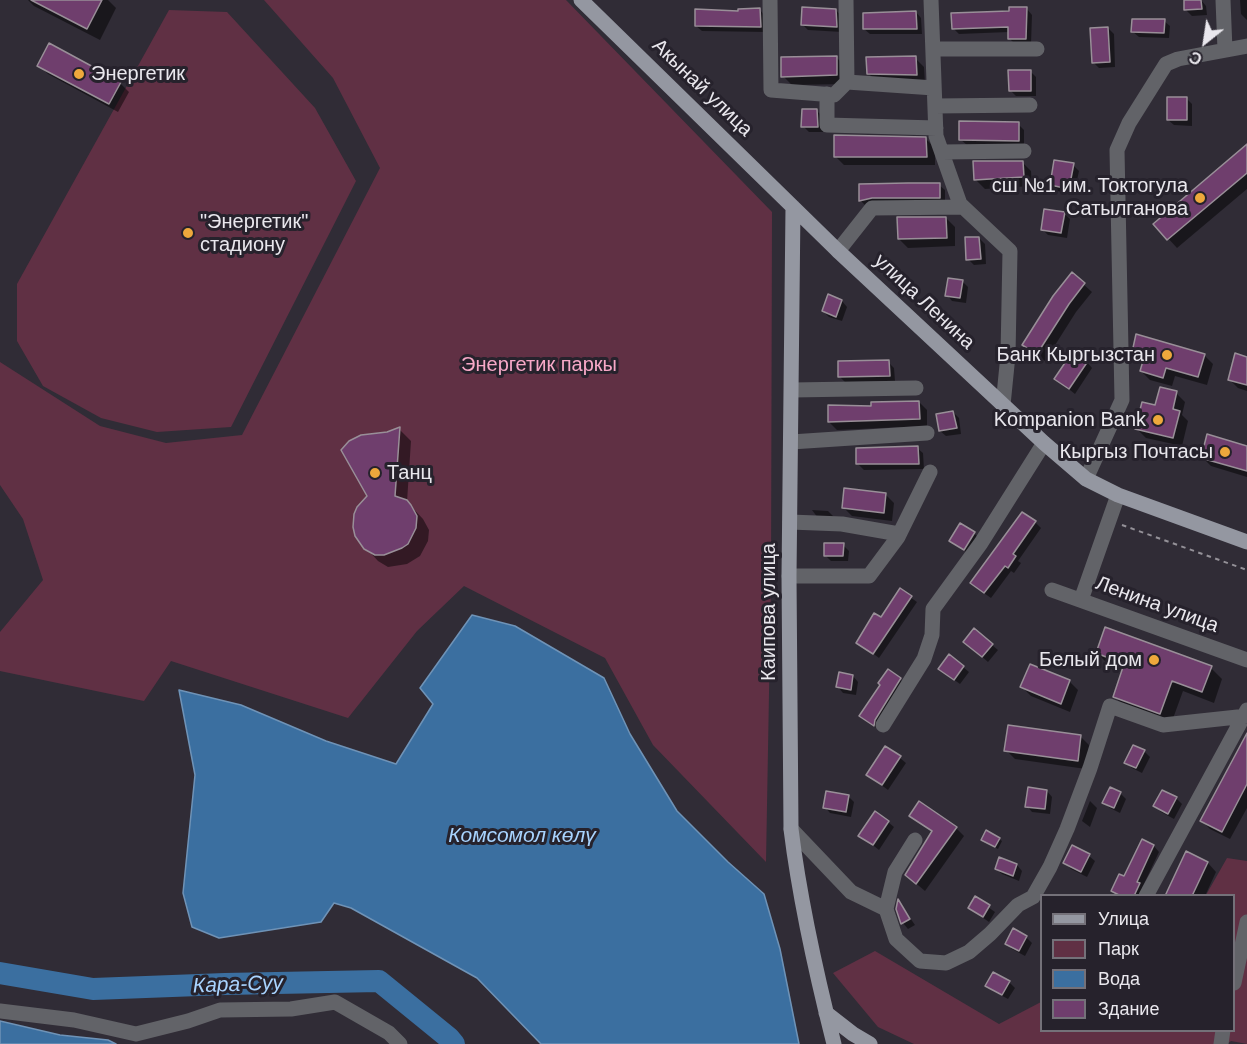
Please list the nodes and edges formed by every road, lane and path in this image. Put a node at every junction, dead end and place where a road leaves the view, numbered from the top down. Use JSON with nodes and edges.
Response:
{"nodes":[{"id":1,"x":581,"y":0,"type":"edge"},
{"id":2,"x":770,"y":0,"type":"edge"},
{"id":3,"x":846,"y":0,"type":"edge"},
{"id":4,"x":931,"y":0,"type":"edge"},
{"id":5,"x":1223,"y":0,"type":"edge"},
{"id":6,"x":1247,"y":46,"type":"edge"},
{"id":7,"x":933,"y":49,"type":"junction"},
{"id":8,"x":1037,"y":49,"type":"dead end"},
{"id":9,"x":1225,"y":50,"type":"junction"},
{"id":10,"x":847,"y":82,"type":"junction"},
{"id":11,"x":934,"y":88,"type":"junction"},
{"id":12,"x":827,"y":94,"type":"junction"},
{"id":13,"x":1030,"y":105,"type":"dead end"},
{"id":14,"x":935,"y":106,"type":"junction"},
{"id":15,"x":936,"y":128,"type":"junction"},
{"id":16,"x":1024,"y":151,"type":"dead end"},
{"id":17,"x":942,"y":152,"type":"junction"},
{"id":18,"x":793,"y":207,"type":"junction"},
{"id":19,"x":963,"y":207,"type":"junction"},
{"id":20,"x":838,"y":251,"type":"junction"},
{"id":21,"x":916,"y":388,"type":"dead end"},
{"id":22,"x":792,"y":390,"type":"junction"},
{"id":23,"x":1003,"y":405,"type":"junction"},
{"id":24,"x":927,"y":433,"type":"dead end"},
{"id":25,"x":791,"y":442,"type":"junction"},
{"id":26,"x":1044,"y":443,"type":"junction"},
{"id":27,"x":930,"y":472,"type":"dead end"},
{"id":28,"x":1086,"y":479,"type":"junction"},
{"id":29,"x":1118,"y":495,"type":"junction"},
{"id":30,"x":1109,"y":521,"type":"junction"},
{"id":31,"x":790,"y":522,"type":"junction"},
{"id":32,"x":899,"y":534,"type":"junction"},
{"id":33,"x":1247,"y":542,"type":"edge"},
{"id":34,"x":1247,"y":570,"type":"edge"},
{"id":35,"x":789,"y":576,"type":"junction"},
{"id":36,"x":1052,"y":590,"type":"dead end"},
{"id":37,"x":1081,"y":600,"type":"junction"},
{"id":38,"x":1247,"y":660,"type":"edge"},
{"id":39,"x":1246,"y":714,"type":"edge"},
{"id":40,"x":883,"y":725,"type":"dead end"},
{"id":41,"x":791,"y":829,"type":"junction"},
{"id":42,"x":915,"y":840,"type":"dead end"},
{"id":43,"x":1147,"y":894,"type":"edge"},
{"id":44,"x":886,"y":909,"type":"junction"},
{"id":45,"x":1247,"y":922,"type":"edge"},
{"id":46,"x":1235,"y":973,"type":"edge"},
{"id":47,"x":0,"y":1011,"type":"edge"},
{"id":48,"x":826,"y":1013,"type":"junction"},
{"id":49,"x":400,"y":1044,"type":"edge"},
{"id":50,"x":834,"y":1044,"type":"edge"},
{"id":51,"x":870,"y":1044,"type":"edge"}],
"edges":[{"from":1,"to":18,"type":"main road","name":"Акынай улица"},
{"from":2,"to":12,"type":"street"},
{"from":3,"to":10,"type":"street"},
{"from":4,"to":7,"type":"street"},
{"from":5,"to":9,"type":"street"},
{"from":6,"to":9,"type":"street"},
{"from":7,"to":8,"type":"street"},
{"from":7,"to":11,"type":"street"},
{"from":9,"to":28,"type":"street"},
{"from":10,"to":11,"type":"street"},
{"from":10,"to":12,"type":"street"},
{"from":11,"to":14,"type":"street"},
{"from":12,"to":15,"type":"street"},
{"from":13,"to":14,"type":"street"},
{"from":14,"to":15,"type":"street"},
{"from":15,"to":17,"type":"street"},
{"from":16,"to":17,"type":"street"},
{"from":17,"to":19,"type":"street"},
{"from":18,"to":20,"type":"main road","name":"улица Ленина"},
{"from":18,"to":22,"type":"main road","name":"Каипова улица"},
{"from":19,"to":20,"type":"street"},
{"from":19,"to":23,"type":"street"},
{"from":20,"to":23,"type":"main road","name":"улица Ленина"},
{"from":21,"to":22,"type":"street"},
{"from":22,"to":25,"type":"main road","name":"Каипова улица"},
{"from":23,"to":26,"type":"main road","name":"улица Ленина"},
{"from":24,"to":25,"type":"street"},
{"from":25,"to":31,"type":"main road","name":"Каипова улица"},
{"from":26,"to":28,"type":"main road","name":"улица Ленина"},
{"from":26,"to":40,"type":"street"},
{"from":27,"to":32,"type":"street"},
{"from":28,"to":29,"type":"main road","name":"улица Ленина"},
{"from":29,"to":30,"type":"street"},
{"from":29,"to":33,"type":"main road","name":"улица Ленина"},
{"from":30,"to":34,"type":"path"},
{"from":30,"to":37,"type":"street"},
{"from":31,"to":32,"type":"street"},
{"from":31,"to":35,"type":"main road","name":"Каипова улица"},
{"from":32,"to":35,"type":"street"},
{"from":35,"to":41,"type":"main road","name":"Каипова улица"},
{"from":36,"to":37,"type":"street","name":"Ленина улица"},
{"from":37,"to":38,"type":"street","name":"Ленина улица"},
{"from":39,"to":43,"type":"street"},
{"from":39,"to":44,"type":"street"},
{"from":41,"to":44,"type":"street"},
{"from":41,"to":48,"type":"main road","name":"Каипова улица"},
{"from":42,"to":44,"type":"street"},
{"from":45,"to":46,"type":"street"},
{"from":47,"to":49,"type":"street"},
{"from":48,"to":50,"type":"main road","name":"Каипова улица"},
{"from":48,"to":51,"type":"main road"}]}
